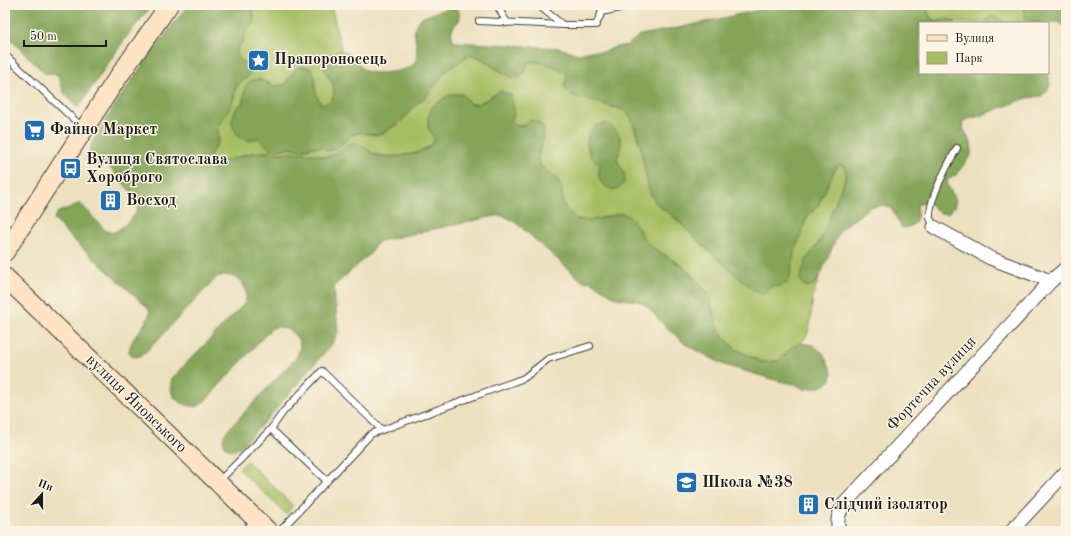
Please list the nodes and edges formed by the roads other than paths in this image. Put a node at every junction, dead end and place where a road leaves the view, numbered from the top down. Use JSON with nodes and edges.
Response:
{"nodes":[{"id":1,"x":169,"y":5,"type":"edge"},
{"id":2,"x":497,"y":5,"type":"edge"},
{"id":3,"x":538,"y":5,"type":"edge"},
{"id":4,"x":605,"y":5,"type":"edge"},
{"id":5,"x":635,"y":5,"type":"edge"},
{"id":6,"x":602,"y":12,"type":"junction"},
{"id":7,"x":479,"y":22,"type":"dead end"},
{"id":8,"x":507,"y":23,"type":"junction"},
{"id":9,"x":563,"y":25,"type":"junction"},
{"id":10,"x":5,"y":55,"type":"edge"},
{"id":11,"x":84,"y":129,"type":"junction"},
{"id":12,"x":957,"y":148,"type":"dead end"},
{"id":13,"x":934,"y":227,"type":"joint"},
{"id":14,"x":5,"y":252,"type":"edge"},
{"id":15,"x":1066,"y":268,"type":"edge"},
{"id":16,"x":5,"y":277,"type":"edge"},
{"id":17,"x":1051,"y":281,"type":"junction"},
{"id":18,"x":590,"y":346,"type":"dead end"},
{"id":19,"x":271,"y":429,"type":"junction"},
{"id":20,"x":382,"y":430,"type":"junction"},
{"id":21,"x":1066,"y":472,"type":"edge"},
{"id":22,"x":327,"y":481,"type":"junction"},
{"id":23,"x":218,"y":483,"type":"junction"},
{"id":24,"x":259,"y":528,"type":"edge"},
{"id":25,"x":280,"y":531,"type":"edge"},
{"id":26,"x":839,"y":531,"type":"edge"},
{"id":27,"x":1011,"y":531,"type":"edge"}],
"edges":[{"from":1,"to":11,"type":"main road"},
{"from":2,"to":8,"type":"lane"},
{"from":3,"to":9,"type":"lane"},
{"from":4,"to":6,"type":"lane"},
{"from":5,"to":6,"type":"lane"},
{"from":6,"to":9,"type":"lane"},
{"from":7,"to":8,"type":"lane"},
{"from":8,"to":9,"type":"lane"},
{"from":10,"to":11,"type":"lane"},
{"from":11,"to":14,"type":"main road"},
{"from":12,"to":13,"type":"lane"},
{"from":13,"to":17,"type":"street"},
{"from":15,"to":17,"type":"street","name":"Фортечна вулиця"},
{"from":16,"to":23,"type":"main road","name":"вулиця Яновського"},
{"from":17,"to":26,"type":"street","name":"Фортечна вулиця"},
{"from":18,"to":20,"type":"lane"},
{"from":19,"to":20,"type":"lane"},
{"from":19,"to":22,"type":"lane"},
{"from":19,"to":23,"type":"lane"},
{"from":20,"to":22,"type":"lane"},
{"from":21,"to":27,"type":"street"},
{"from":22,"to":25,"type":"lane"},
{"from":23,"to":24,"type":"main road","name":"вулиця Яновського"}]}
